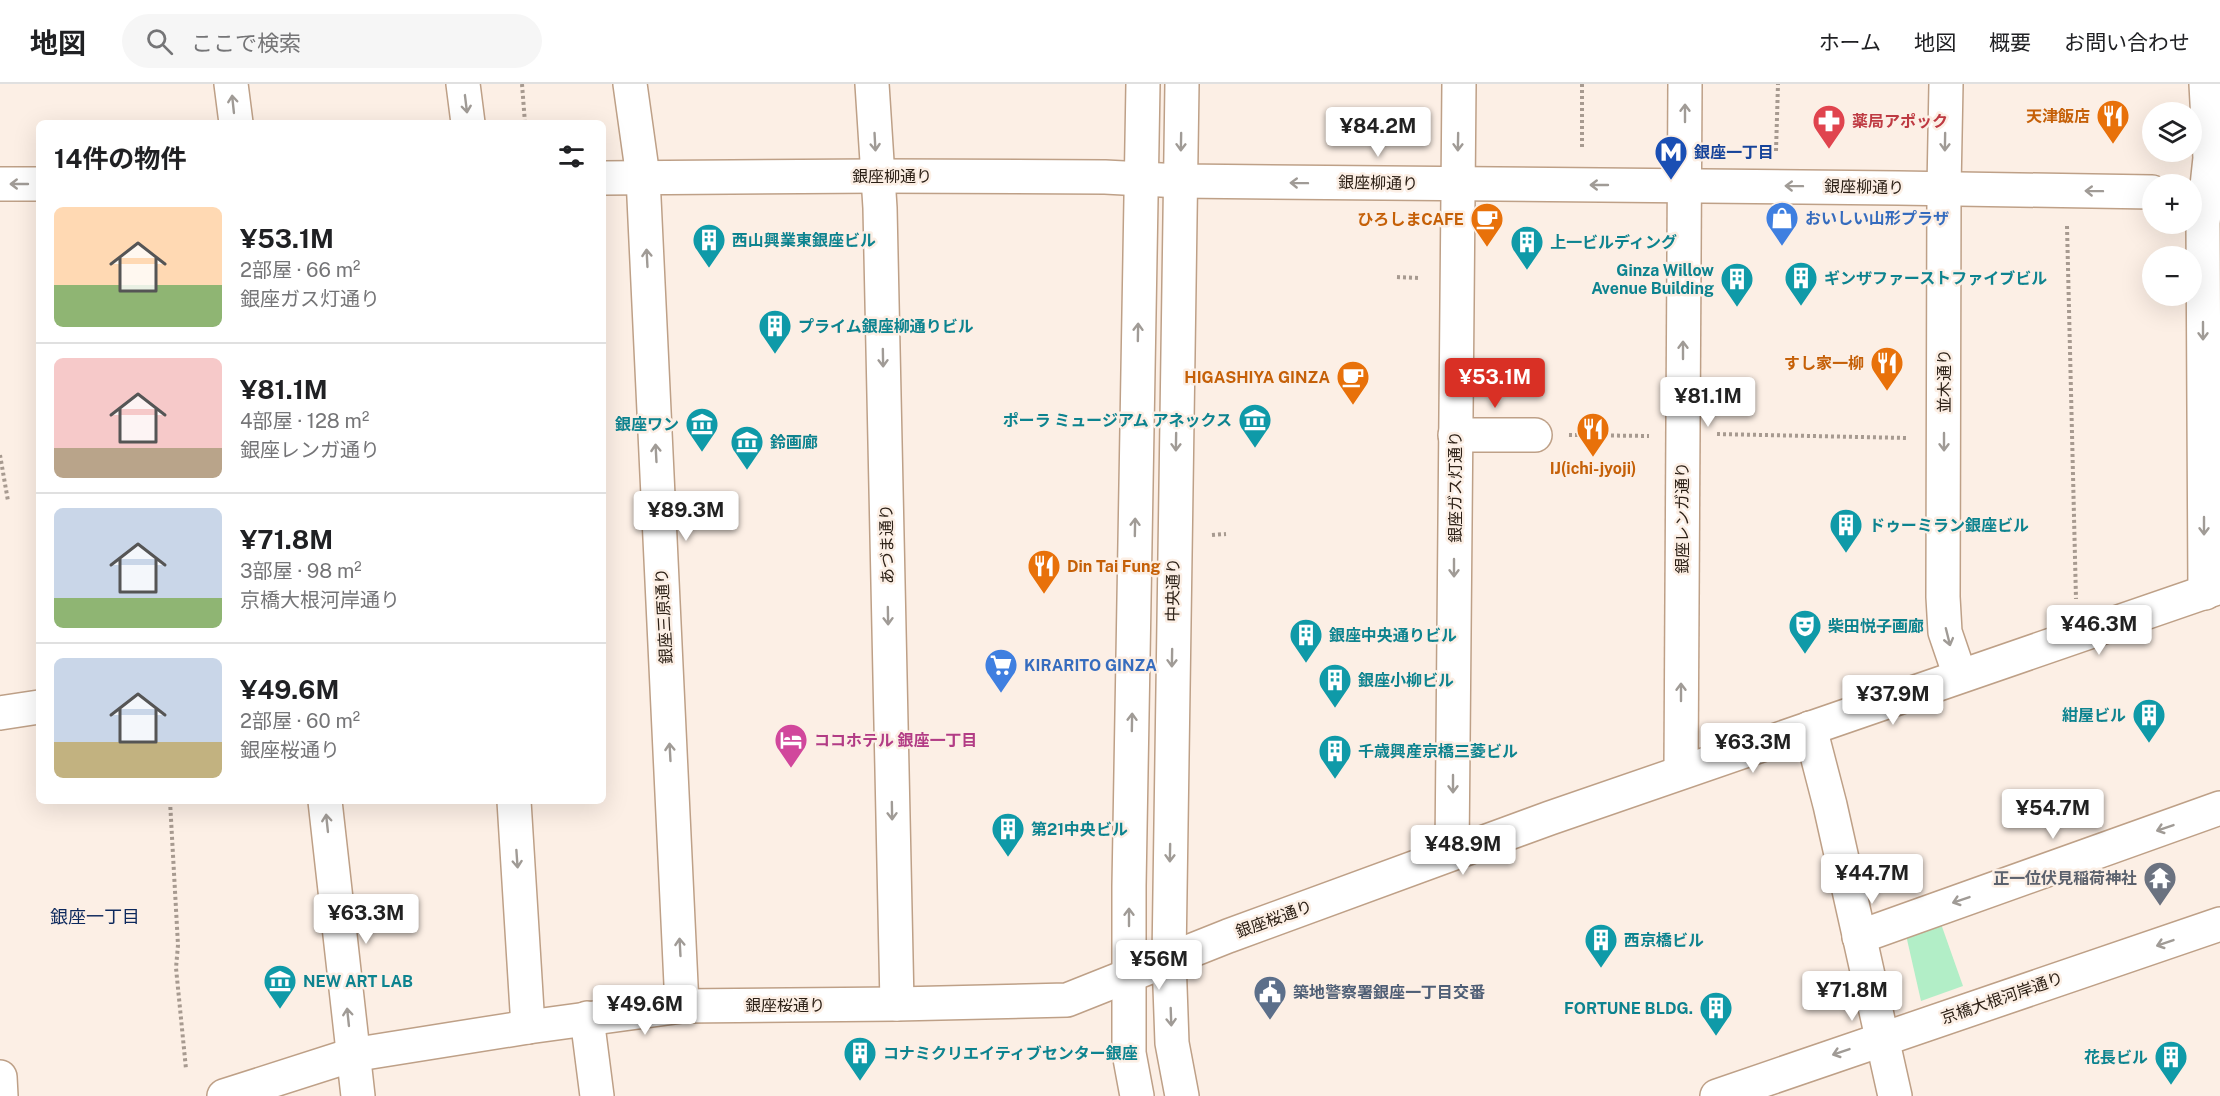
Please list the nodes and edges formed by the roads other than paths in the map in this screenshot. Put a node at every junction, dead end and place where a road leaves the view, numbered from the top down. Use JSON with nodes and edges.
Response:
{"nodes":[{"id":1,"x":231,"y":84,"type":"edge"},
{"id":2,"x":464,"y":84,"type":"edge"},
{"id":3,"x":630,"y":84,"type":"edge"},
{"id":4,"x":872,"y":84,"type":"edge"},
{"id":5,"x":1143,"y":84,"type":"edge"},
{"id":6,"x":1182,"y":84,"type":"edge"},
{"id":7,"x":1459,"y":84,"type":"edge"},
{"id":8,"x":1685,"y":84,"type":"edge"},
{"id":9,"x":1946,"y":84,"type":"edge"},
{"id":10,"x":2206,"y":84,"type":"edge"},
{"id":11,"x":236,"y":120,"type":"edge"},
{"id":12,"x":468,"y":120,"type":"edge"},
{"id":13,"x":878,"y":176,"type":"junction"},
{"id":14,"x":643,"y":177,"type":"junction"},
{"id":15,"x":606,"y":178,"type":"edge"},
{"id":16,"x":1141,"y":178,"type":"junction"},
{"id":17,"x":1180,"y":181,"type":"junction"},
{"id":18,"x":0,"y":184,"type":"edge"},
{"id":19,"x":36,"y":184,"type":"edge"},
{"id":20,"x":1457,"y":184,"type":"junction"},
{"id":21,"x":1684,"y":185,"type":"junction"},
{"id":22,"x":1944,"y":188,"type":"junction"},
{"id":23,"x":2142,"y":192,"type":"edge"},
{"id":24,"x":2206,"y":193,"type":"edge"},
{"id":25,"x":1455,"y":435,"type":"junction"},
{"id":26,"x":1535,"y":435,"type":"road end"},
{"id":27,"x":2212,"y":590,"type":"edge"},
{"id":28,"x":1960,"y":676,"type":"junction"},
{"id":29,"x":36,"y":707,"type":"edge"},
{"id":30,"x":0,"y":713,"type":"edge"},
{"id":31,"x":1810,"y":728,"type":"junction"},
{"id":32,"x":1680,"y":772,"type":"junction"},
{"id":33,"x":325,"y":804,"type":"edge"},
{"id":34,"x":514,"y":804,"type":"edge"},
{"id":35,"x":2220,"y":808,"type":"edge"},
{"id":36,"x":1452,"y":853,"type":"junction"},
{"id":37,"x":2220,"y":924,"type":"edge"},
{"id":38,"x":1859,"y":937,"type":"junction"},
{"id":39,"x":1169,"y":959,"type":"junction"},
{"id":40,"x":1129,"y":976,"type":"junction"},
{"id":41,"x":897,"y":1004,"type":"junction"},
{"id":42,"x":682,"y":1006,"type":"junction"},
{"id":43,"x":587,"y":1018,"type":"junction"},
{"id":44,"x":528,"y":1027,"type":"junction"},
{"id":45,"x":1882,"y":1038,"type":"junction"},
{"id":46,"x":352,"y":1055,"type":"junction"},
{"id":47,"x":0,"y":1077,"type":"edge"},
{"id":48,"x":1,"y":1096,"type":"edge"},
{"id":49,"x":224,"y":1096,"type":"edge"},
{"id":50,"x":358,"y":1096,"type":"edge"},
{"id":51,"x":597,"y":1096,"type":"edge"},
{"id":52,"x":1137,"y":1096,"type":"edge"},
{"id":53,"x":1182,"y":1096,"type":"edge"},
{"id":54,"x":1717,"y":1096,"type":"edge"},
{"id":55,"x":1895,"y":1096,"type":"edge"}],
"edges":[{"from":11,"to":1,"type":"main road","one_way":true},
{"from":2,"to":12,"type":"main road","one_way":true},
{"from":3,"to":14,"type":"main road","name":"銀座三原通り"},
{"from":4,"to":13,"type":"main road","name":"あづま通り","one_way":true},
{"from":5,"to":16,"type":"main road"},
{"from":6,"to":17,"type":"main road","name":"中央通り","one_way":true},
{"from":7,"to":20,"type":"main road","name":"銀座ガス灯通り","one_way":true},
{"from":21,"to":8,"type":"main road","name":"銀座レンガ通り","one_way":true},
{"from":9,"to":22,"type":"main road","name":"並木通り","one_way":true},
{"from":10,"to":24,"type":"main road"},
{"from":13,"to":14,"type":"main road","name":"銀座柳通り"},
{"from":13,"to":16,"type":"main road","name":"銀座柳通り"},
{"from":13,"to":41,"type":"main road","name":"あづま通り","one_way":true},
{"from":14,"to":15,"type":"main road","name":"銀座柳通り"},
{"from":42,"to":14,"type":"main road","name":"銀座三原通り","one_way":true},
{"from":16,"to":17,"type":"main road","name":"銀座柳通り"},
{"from":40,"to":16,"type":"main road","one_way":true},
{"from":20,"to":17,"type":"main road","name":"銀座柳通り","one_way":true},
{"from":17,"to":39,"type":"main road","name":"中央通り","one_way":true},
{"from":19,"to":18,"type":"main road","one_way":true},
{"from":21,"to":20,"type":"main road","name":"銀座柳通り","one_way":true},
{"from":20,"to":25,"type":"main road","name":"銀座ガス灯通り"},
{"from":22,"to":21,"type":"main road","name":"銀座柳通り","one_way":true},
{"from":32,"to":21,"type":"main road","name":"銀座レンガ通り","one_way":true},
{"from":23,"to":22,"type":"main road","name":"銀座柳通り","one_way":true},
{"from":22,"to":28,"type":"main road","name":"並木通り","one_way":true},
{"from":24,"to":27,"type":"main road","one_way":true},
{"from":25,"to":26,"type":"main road"},
{"from":25,"to":36,"type":"main road","name":"銀座ガス灯通り","one_way":true},
{"from":27,"to":28,"type":"main road","name":"銀座桜通り"},
{"from":28,"to":31,"type":"main road","name":"銀座桜通り"},
{"from":29,"to":30,"type":"main road"},
{"from":31,"to":32,"type":"main road","name":"銀座桜通り"},
{"from":31,"to":38,"type":"main road"},
{"from":32,"to":36,"type":"main road","name":"銀座桜通り"},
{"from":46,"to":33,"type":"main road","one_way":true},
{"from":34,"to":44,"type":"main road","one_way":true},
{"from":35,"to":38,"type":"main road","one_way":true},
{"from":36,"to":39,"type":"main road","name":"銀座桜通り"},
{"from":37,"to":45,"type":"main road","name":"京橋大根河岸通り","one_way":true},
{"from":38,"to":45,"type":"main road"},
{"from":39,"to":40,"type":"main road","name":"銀座桜通り"},
{"from":39,"to":53,"type":"main road","name":"中央通り","one_way":true},
{"from":40,"to":41,"type":"main road","name":"銀座桜通り"},
{"from":40,"to":52,"type":"main road"},
{"from":41,"to":42,"type":"main road","name":"銀座桜通り"},
{"from":42,"to":43,"type":"main road","name":"銀座桜通り"},
{"from":43,"to":44,"type":"main road","name":"銀座桜通り"},
{"from":43,"to":51,"type":"main road"},
{"from":44,"to":46,"type":"main road","name":"銀座桜通り"},
{"from":45,"to":54,"type":"main road","name":"京橋大根河岸通り","one_way":true},
{"from":45,"to":55,"type":"main road"},
{"from":46,"to":49,"type":"main road","name":"銀座桜通り"},
{"from":46,"to":50,"type":"main road"},
{"from":47,"to":48,"type":"main road"}]}
